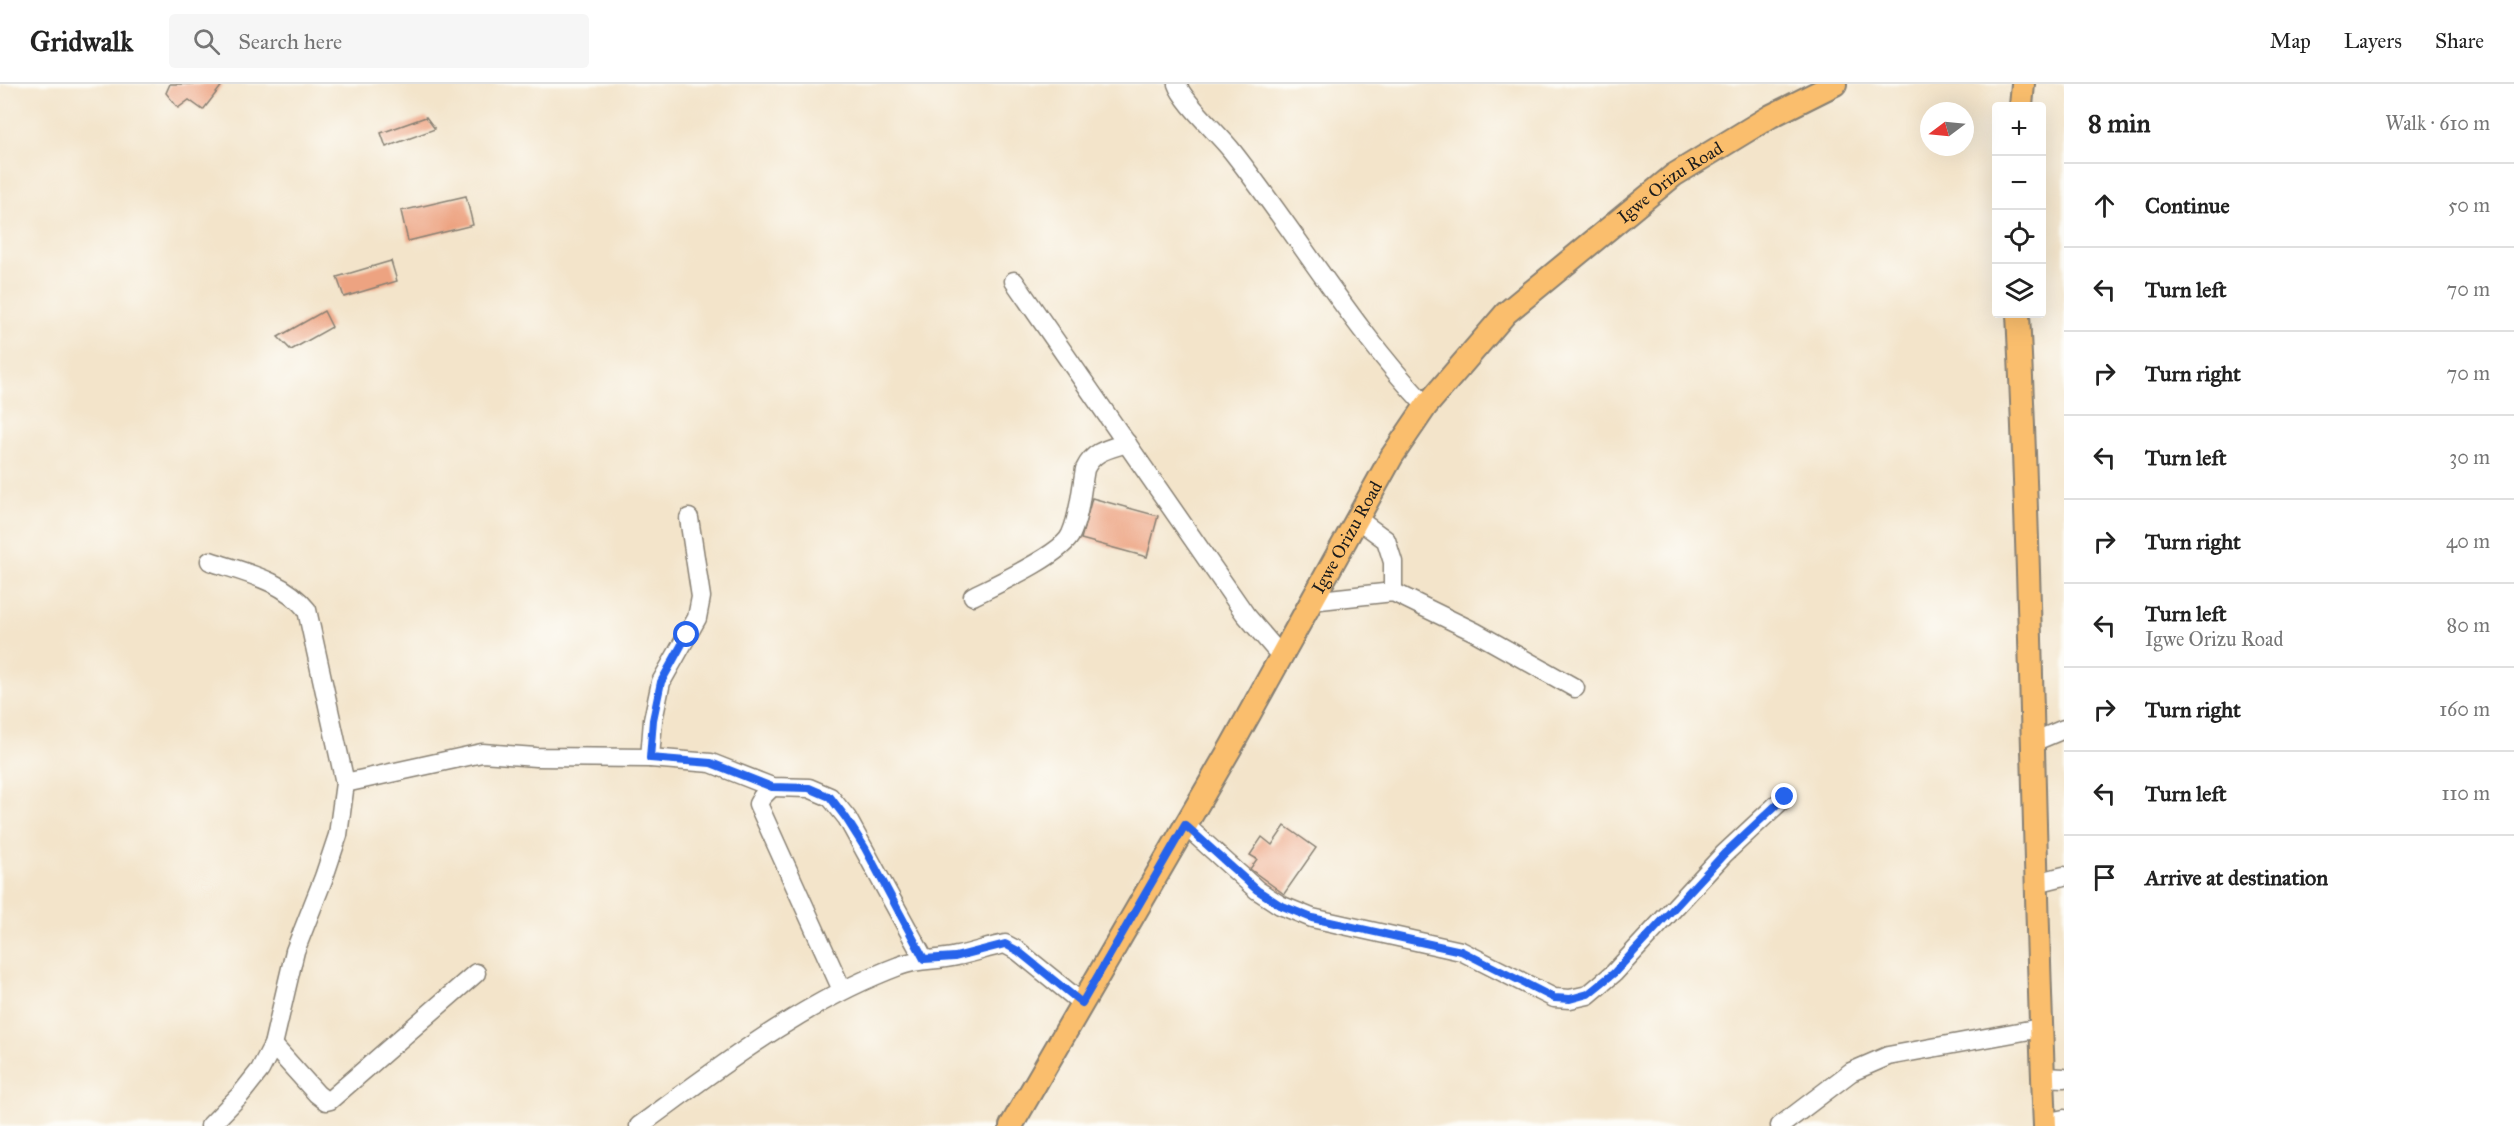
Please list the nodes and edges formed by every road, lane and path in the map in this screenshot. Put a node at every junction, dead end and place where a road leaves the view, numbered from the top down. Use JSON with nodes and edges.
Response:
{"nodes":[{"id":1,"x":1178,"y":84,"type":"edge"},
{"id":2,"x":1835,"y":84,"type":"edge"},
{"id":3,"x":2023,"y":84,"type":"edge"},
{"id":4,"x":2021,"y":102,"type":"edge"},
{"id":5,"x":1014,"y":281,"type":"dead end"},
{"id":6,"x":2018,"y":318,"type":"edge"},
{"id":7,"x":1426,"y":406,"type":"junction"},
{"id":8,"x":1127,"y":442,"type":"junction"},
{"id":9,"x":689,"y":518,"type":"dead end"},
{"id":10,"x":1356,"y":518,"type":"junction"},
{"id":11,"x":210,"y":561,"type":"dead end"},
{"id":12,"x":1393,"y":592,"type":"junction"},
{"id":13,"x":973,"y":596,"type":"dead end"},
{"id":14,"x":1311,"y":601,"type":"junction"},
{"id":15,"x":1281,"y":656,"type":"junction"},
{"id":16,"x":1575,"y":688,"type":"dead end"},
{"id":17,"x":2064,"y":729,"type":"edge"},
{"id":18,"x":2033,"y":741,"type":"junction"},
{"id":19,"x":650,"y":758,"type":"junction"},
{"id":20,"x":345,"y":783,"type":"junction"},
{"id":21,"x":772,"y":787,"type":"junction"},
{"id":22,"x":1785,"y":797,"type":"dead end"},
{"id":23,"x":1185,"y":825,"type":"junction"},
{"id":24,"x":2064,"y":876,"type":"edge"},
{"id":25,"x":2036,"y":883,"type":"junction"},
{"id":26,"x":924,"y":959,"type":"junction"},
{"id":27,"x":476,"y":973,"type":"dead end"},
{"id":28,"x":842,"y":990,"type":"junction"},
{"id":29,"x":1082,"y":1003,"type":"junction"},
{"id":30,"x":2040,"y":1028,"type":"junction"},
{"id":31,"x":273,"y":1045,"type":"junction"},
{"id":32,"x":2053,"y":1078,"type":"edge"},
{"id":33,"x":2051,"y":1123,"type":"edge"},
{"id":34,"x":210,"y":1126,"type":"edge"},
{"id":35,"x":639,"y":1126,"type":"edge"},
{"id":36,"x":1011,"y":1126,"type":"edge"},
{"id":37,"x":1780,"y":1126,"type":"edge"}],
"edges":[{"from":1,"to":7,"type":"street"},
{"from":2,"to":7,"type":"main road","name":"Igwe Orizu Road"},
{"from":3,"to":4,"type":"main road"},
{"from":5,"to":8,"type":"street"},
{"from":6,"to":18,"type":"main road"},
{"from":7,"to":10,"type":"main road","name":"Igwe Orizu Road"},
{"from":8,"to":13,"type":"street"},
{"from":8,"to":15,"type":"street"},
{"from":9,"to":19,"type":"street"},
{"from":10,"to":12,"type":"street"},
{"from":10,"to":14,"type":"main road","name":"Igwe Orizu Road"},
{"from":11,"to":20,"type":"street"},
{"from":12,"to":14,"type":"street"},
{"from":12,"to":16,"type":"street"},
{"from":14,"to":15,"type":"main road","name":"Igwe Orizu Road"},
{"from":15,"to":23,"type":"main road","name":"Igwe Orizu Road"},
{"from":17,"to":18,"type":"street"},
{"from":18,"to":25,"type":"main road"},
{"from":19,"to":20,"type":"street"},
{"from":19,"to":21,"type":"street"},
{"from":20,"to":31,"type":"street"},
{"from":21,"to":26,"type":"street"},
{"from":21,"to":28,"type":"street"},
{"from":22,"to":23,"type":"street"},
{"from":23,"to":29,"type":"main road","name":"Igwe Orizu Road"},
{"from":24,"to":25,"type":"street"},
{"from":25,"to":30,"type":"main road"},
{"from":26,"to":28,"type":"street"},
{"from":26,"to":29,"type":"street"},
{"from":27,"to":31,"type":"street"},
{"from":28,"to":35,"type":"street"},
{"from":29,"to":36,"type":"main road","name":"Igwe Orizu Road"},
{"from":30,"to":32,"type":"main road"},
{"from":30,"to":37,"type":"street"},
{"from":31,"to":34,"type":"street"},
{"from":32,"to":33,"type":"main road"}]}
